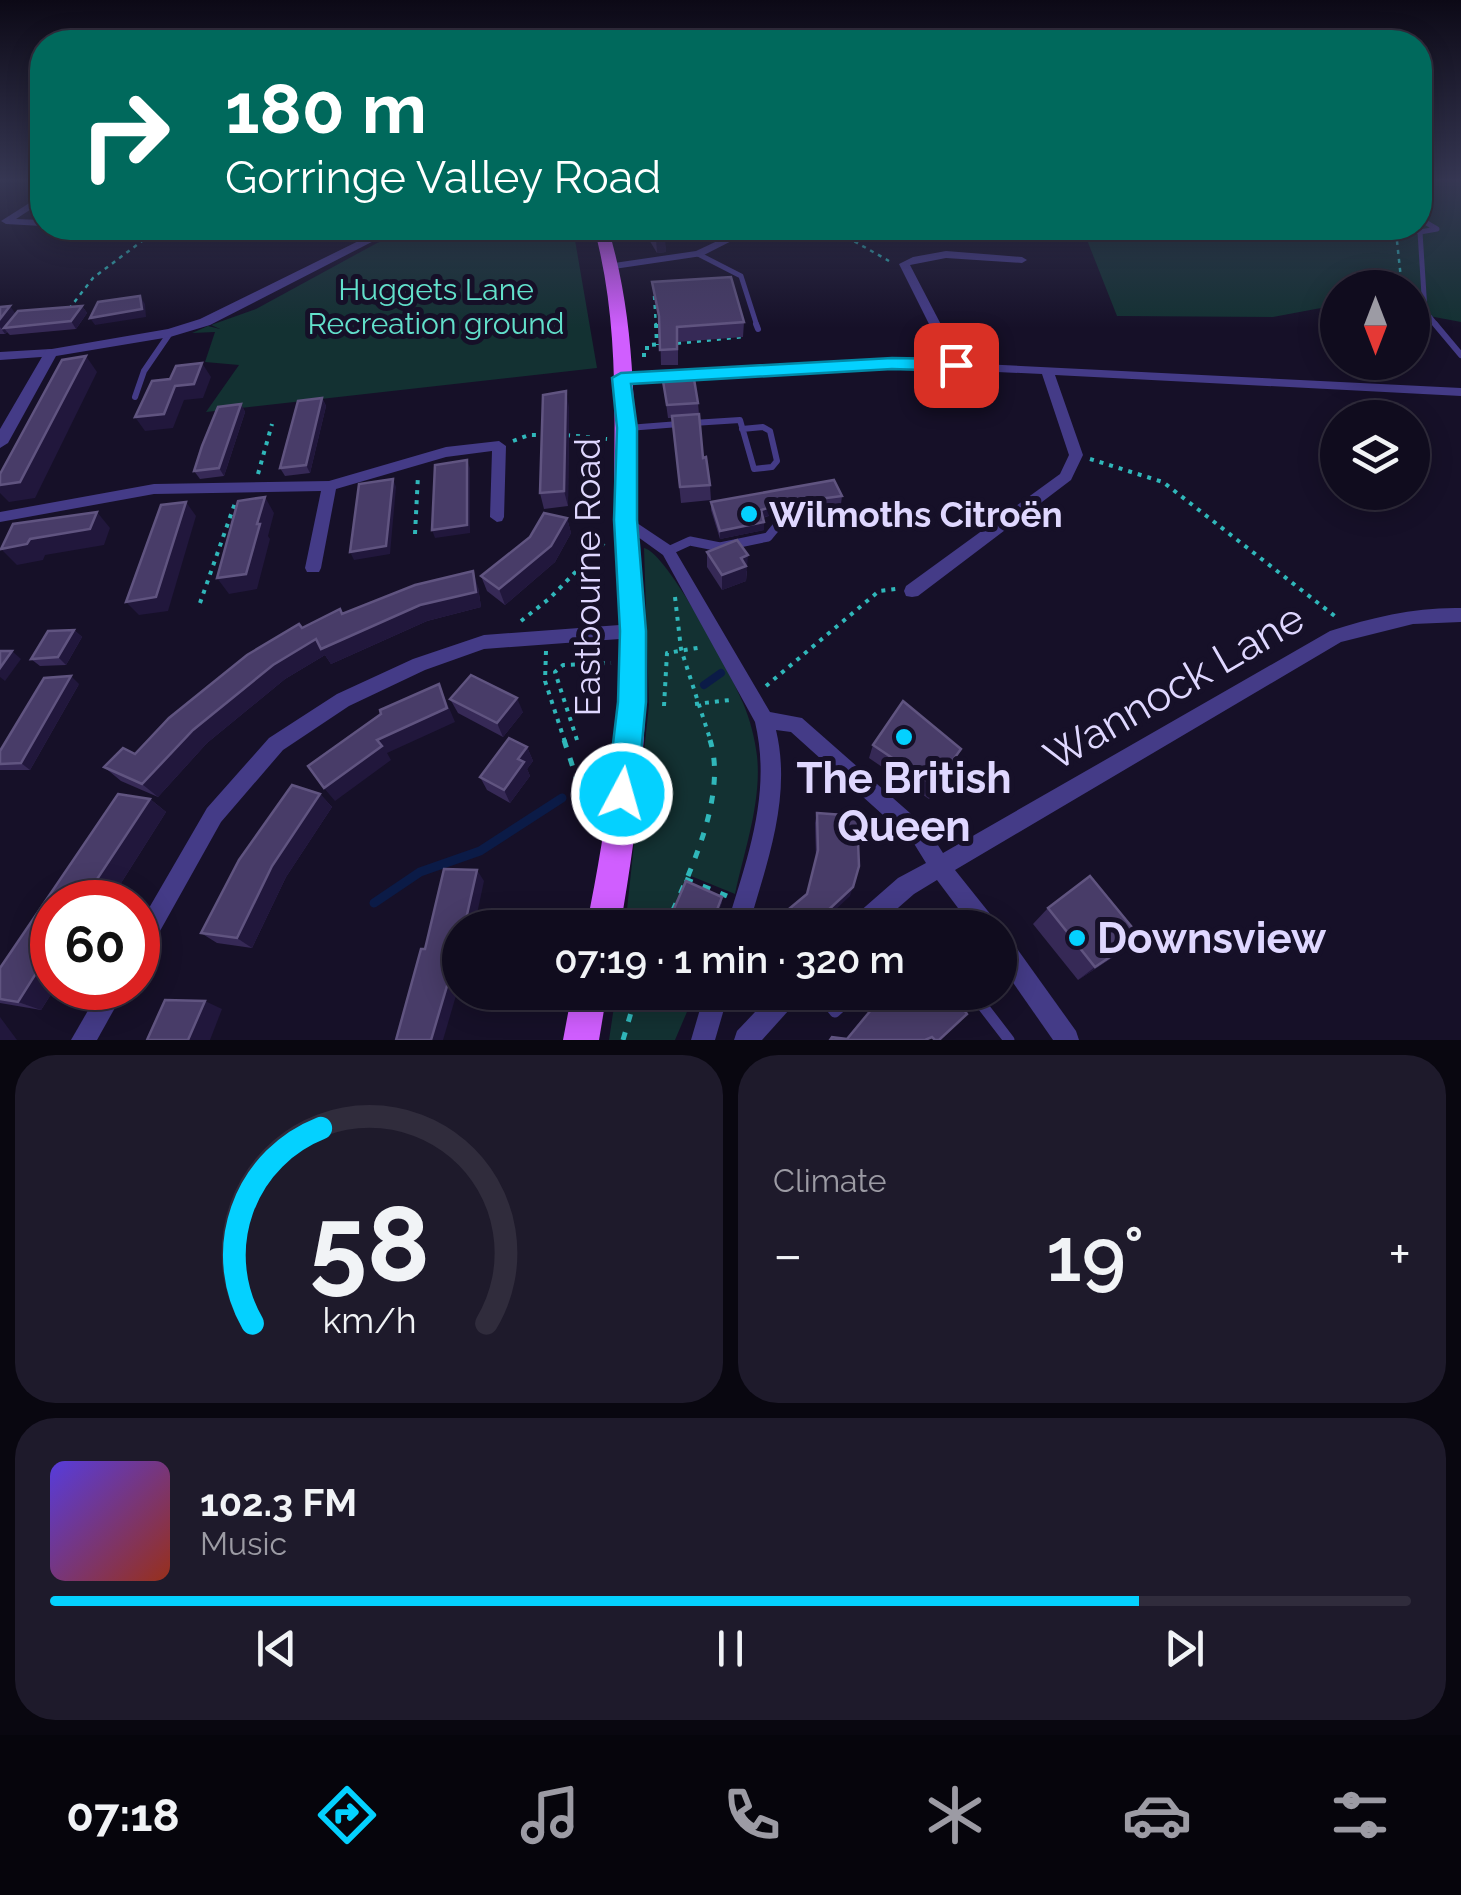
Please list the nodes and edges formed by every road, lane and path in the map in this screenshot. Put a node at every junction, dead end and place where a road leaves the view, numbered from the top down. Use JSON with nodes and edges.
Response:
{"nodes":[{"id":1,"x":143,"y":240,"type":"edge"},
{"id":2,"x":370,"y":240,"type":"edge"},
{"id":3,"x":605,"y":240,"type":"edge"},
{"id":4,"x":727,"y":240,"type":"edge"},
{"id":5,"x":852,"y":240,"type":"edge"},
{"id":6,"x":1396,"y":240,"type":"edge"},
{"id":7,"x":1421,"y":240,"type":"edge"},
{"id":8,"x":698,"y":254,"type":"junction"},
{"id":9,"x":1022,"y":260,"type":"dead end"},
{"id":10,"x":904,"y":264,"type":"junction"},
{"id":11,"x":614,"y":266,"type":"junction"},
{"id":12,"x":1400,"y":270,"type":"edge"},
{"id":13,"x":654,"y":296,"type":"edge"},
{"id":14,"x":70,"y":308,"type":"edge"},
{"id":15,"x":758,"y":329,"type":"joint"},
{"id":16,"x":170,"y":333,"type":"junction"},
{"id":17,"x":657,"y":344,"type":"junction"},
{"id":18,"x":650,"y":345,"type":"dead end"},
{"id":19,"x":51,"y":354,"type":"junction"},
{"id":20,"x":1461,"y":355,"type":"edge"},
{"id":21,"x":0,"y":356,"type":"edge"},
{"id":22,"x":956,"y":365,"type":"junction"},
{"id":23,"x":1047,"y":370,"type":"junction"},
{"id":24,"x":621,"y":378,"type":"junction"},
{"id":25,"x":1461,"y":392,"type":"edge"},
{"id":26,"x":135,"y":396,"type":"dead end"},
{"id":27,"x":272,"y":424,"type":"dead end"},
{"id":28,"x":742,"y":429,"type":"junction"},
{"id":29,"x":627,"y":435,"type":"junction"},
{"id":30,"x":0,"y":443,"type":"edge"},
{"id":31,"x":499,"y":446,"type":"junction"},
{"id":32,"x":1076,"y":455,"type":"junction"},
{"id":33,"x":418,"y":460,"type":"junction"},
{"id":34,"x":329,"y":486,"type":"junction"},
{"id":35,"x":247,"y":489,"type":"junction"},
{"id":36,"x":496,"y":517,"type":"dead end"},
{"id":37,"x":0,"y":518,"type":"edge"},
{"id":38,"x":626,"y":520,"type":"junction"},
{"id":39,"x":782,"y":520,"type":"dead end"},
{"id":40,"x":415,"y":534,"type":"dead end"},
{"id":41,"x":671,"y":556,"type":"junction"},
{"id":42,"x":313,"y":568,"type":"dead end"},
{"id":43,"x":917,"y":588,"type":"joint"},
{"id":44,"x":200,"y":603,"type":"dead end"},
{"id":45,"x":1461,"y":615,"type":"edge"},
{"id":46,"x":633,"y":631,"type":"junction"},
{"id":47,"x":1353,"y":631,"type":"junction"},
{"id":48,"x":547,"y":636,"type":"junction"},
{"id":49,"x":484,"y":642,"type":"junction"},
{"id":50,"x":681,"y":649,"type":"junction"},
{"id":51,"x":632,"y":662,"type":"junction"},
{"id":52,"x":752,"y":698,"type":"junction"},
{"id":53,"x":696,"y":704,"type":"junction"},
{"id":54,"x":664,"y":706,"type":"dead end"},
{"id":55,"x":764,"y":720,"type":"junction"},
{"id":56,"x":577,"y":740,"type":"dead end"},
{"id":57,"x":618,"y":824,"type":"junction"},
{"id":58,"x":940,"y":867,"type":"junction"},
{"id":59,"x":685,"y":879,"type":"junction"},
{"id":60,"x":744,"y":903,"type":"junction"},
{"id":61,"x":160,"y":910,"type":"edge"},
{"id":62,"x":606,"y":910,"type":"edge"},
{"id":63,"x":672,"y":910,"type":"edge"},
{"id":64,"x":742,"y":910,"type":"edge"},
{"id":65,"x":879,"y":910,"type":"edge"},
{"id":66,"x":973,"y":910,"type":"edge"},
{"id":67,"x":1017,"y":968,"type":"edge"},
{"id":68,"x":100,"y":1010,"type":"edge"},
{"id":69,"x":587,"y":1010,"type":"edge"},
{"id":70,"x":632,"y":1010,"type":"edge"},
{"id":71,"x":711,"y":1010,"type":"edge"},
{"id":72,"x":774,"y":1010,"type":"edge"},
{"id":73,"x":986,"y":1010,"type":"edge"},
{"id":74,"x":82,"y":1040,"type":"edge"},
{"id":75,"x":581,"y":1040,"type":"edge"},
{"id":76,"x":623,"y":1040,"type":"edge"},
{"id":77,"x":702,"y":1040,"type":"edge"},
{"id":78,"x":746,"y":1040,"type":"edge"},
{"id":79,"x":1010,"y":1040,"type":"edge"},
{"id":80,"x":1068,"y":1040,"type":"edge"}],
"edges":[{"from":1,"to":14,"type":"path"},
{"from":2,"to":16,"type":"street"},
{"from":3,"to":11,"type":"main road","name":"Eastbourne Road"},
{"from":4,"to":8,"type":"street"},
{"from":5,"to":10,"type":"path"},
{"from":6,"to":12,"type":"path"},
{"from":7,"to":20,"type":"lane"},
{"from":8,"to":11,"type":"street"},
{"from":8,"to":15,"type":"lane"},
{"from":9,"to":10,"type":"street"},
{"from":10,"to":22,"type":"street"},
{"from":11,"to":24,"type":"main road","name":"Eastbourne Road"},
{"from":13,"to":17,"type":"path"},
{"from":15,"to":17,"type":"path"},
{"from":16,"to":19,"type":"street"},
{"from":16,"to":26,"type":"lane"},
{"from":17,"to":18,"type":"path"},
{"from":19,"to":21,"type":"street"},
{"from":19,"to":30,"type":"street"},
{"from":22,"to":23,"type":"street"},
{"from":22,"to":24,"type":"street"},
{"from":23,"to":25,"type":"street"},
{"from":23,"to":32,"type":"street"},
{"from":24,"to":29,"type":"main road","name":"Eastbourne Road"},
{"from":27,"to":35,"type":"path"},
{"from":28,"to":28,"type":"lane"},
{"from":28,"to":29,"type":"lane"},
{"from":29,"to":31,"type":"path"},
{"from":29,"to":38,"type":"main road","name":"Eastbourne Road"},
{"from":31,"to":33,"type":"street"},
{"from":31,"to":36,"type":"street"},
{"from":32,"to":43,"type":"street"},
{"from":32,"to":47,"type":"path"},
{"from":33,"to":34,"type":"street"},
{"from":33,"to":40,"type":"path"},
{"from":34,"to":35,"type":"street"},
{"from":34,"to":42,"type":"street"},
{"from":35,"to":37,"type":"street"},
{"from":35,"to":44,"type":"path"},
{"from":38,"to":41,"type":"street"},
{"from":38,"to":46,"type":"main road","name":"Eastbourne Road"},
{"from":38,"to":49,"type":"path"},
{"from":39,"to":41,"type":"lane"},
{"from":41,"to":50,"type":"path"},
{"from":41,"to":52,"type":"street"},
{"from":43,"to":52,"type":"path"},
{"from":45,"to":47,"type":"street","name":"Wannock Lane"},
{"from":46,"to":48,"type":"street"},
{"from":46,"to":51,"type":"main road","name":"Eastbourne Road"},
{"from":47,"to":58,"type":"street","name":"Wannock Lane"},
{"from":48,"to":49,"type":"street"},
{"from":48,"to":57,"type":"path"},
{"from":49,"to":61,"type":"street"},
{"from":50,"to":53,"type":"path"},
{"from":50,"to":54,"type":"path"},
{"from":51,"to":56,"type":"path"},
{"from":51,"to":57,"type":"main road","name":"Eastbourne Road"},
{"from":52,"to":53,"type":"path"},
{"from":52,"to":55,"type":"street"},
{"from":53,"to":59,"type":"path"},
{"from":55,"to":58,"type":"street"},
{"from":55,"to":60,"type":"street"},
{"from":57,"to":62,"type":"main road","name":"Eastbourne Road"},
{"from":58,"to":65,"type":"street","name":"Wannock Lane"},
{"from":58,"to":66,"type":"street"},
{"from":59,"to":60,"type":"path"},
{"from":59,"to":63,"type":"path"},
{"from":60,"to":64,"type":"street"},
{"from":67,"to":80,"type":"street"},
{"from":68,"to":74,"type":"street"},
{"from":69,"to":75,"type":"main road"},
{"from":70,"to":76,"type":"path"},
{"from":71,"to":77,"type":"street"},
{"from":72,"to":78,"type":"street"},
{"from":73,"to":79,"type":"lane"}]}
